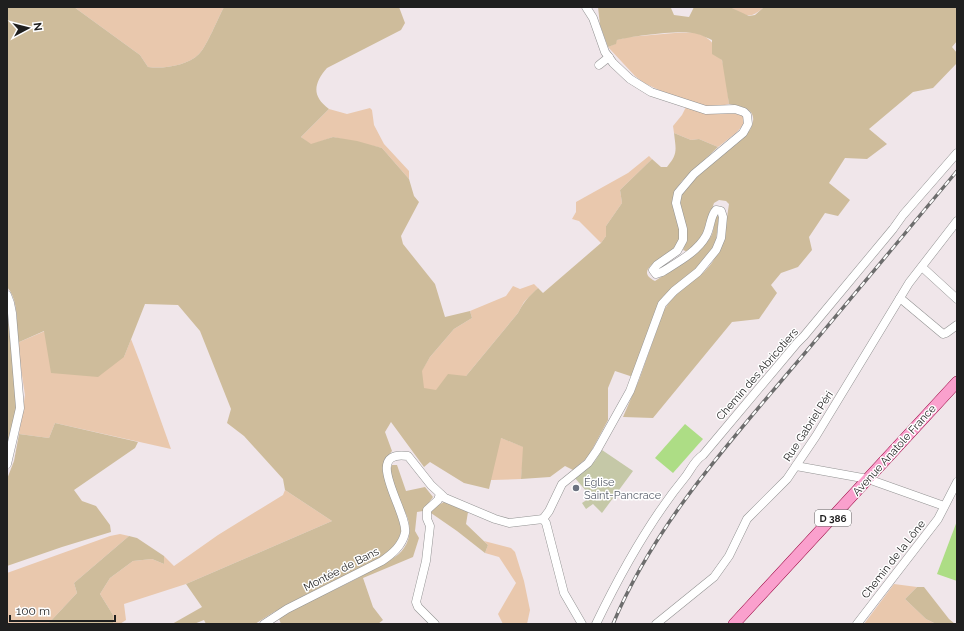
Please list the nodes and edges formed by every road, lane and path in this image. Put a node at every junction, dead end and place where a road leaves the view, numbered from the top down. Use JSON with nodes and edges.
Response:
{"nodes":[{"id":1,"x":586,"y":7,"type":"edge"},
{"id":2,"x":609,"y":57,"type":"junction"},
{"id":3,"x":600,"y":65,"type":"dead end"},
{"id":4,"x":957,"y":153,"type":"edge"},
{"id":5,"x":957,"y":221,"type":"edge"},
{"id":6,"x":922,"y":267,"type":"junction"},
{"id":7,"x":7,"y":296,"type":"edge"},
{"id":8,"x":900,"y":298,"type":"junction"},
{"id":9,"x":957,"y":299,"type":"edge"},
{"id":10,"x":957,"y":325,"type":"edge"},
{"id":11,"x":957,"y":382,"type":"edge"},
{"id":12,"x":7,"y":464,"type":"edge"},
{"id":13,"x":796,"y":466,"type":"junction"},
{"id":14,"x":868,"y":480,"type":"junction"},
{"id":15,"x":957,"y":482,"type":"edge"},
{"id":16,"x":440,"y":494,"type":"junction"},
{"id":17,"x":944,"y":506,"type":"junction"},
{"id":18,"x":543,"y":519,"type":"junction"},
{"id":19,"x":264,"y":624,"type":"edge"},
{"id":20,"x":435,"y":624,"type":"edge"},
{"id":21,"x":582,"y":624,"type":"edge"},
{"id":22,"x":596,"y":624,"type":"edge"},
{"id":23,"x":656,"y":624,"type":"edge"},
{"id":24,"x":734,"y":624,"type":"edge"},
{"id":25,"x":857,"y":624,"type":"edge"}],
"edges":[{"from":1,"to":2,"type":"street"},
{"from":2,"to":3,"type":"street"},
{"from":2,"to":18,"type":"street"},
{"from":4,"to":22,"type":"street","name":"Chemin des Abricotiers"},
{"from":5,"to":6,"type":"street","name":"Rue Gabriel Péri"},
{"from":6,"to":8,"type":"street","name":"Rue Gabriel Péri"},
{"from":6,"to":9,"type":"street"},
{"from":7,"to":12,"type":"street"},
{"from":8,"to":10,"type":"street"},
{"from":8,"to":13,"type":"street","name":"Rue Gabriel Péri"},
{"from":11,"to":14,"type":"main road","name":"Avenue Anatole France","number":"D 386"},
{"from":13,"to":14,"type":"street"},
{"from":13,"to":23,"type":"street","name":"Rue Gabriel Péri"},
{"from":14,"to":17,"type":"street"},
{"from":14,"to":24,"type":"main road","name":"Avenue Anatole France","number":"D 386"},
{"from":15,"to":17,"type":"street","name":"Chemin de la Lône"},
{"from":16,"to":18,"type":"street"},
{"from":16,"to":19,"type":"street","name":"Montée de Bans"},
{"from":16,"to":20,"type":"street"},
{"from":17,"to":25,"type":"street","name":"Chemin de la Lône"},
{"from":18,"to":21,"type":"street"}]}
